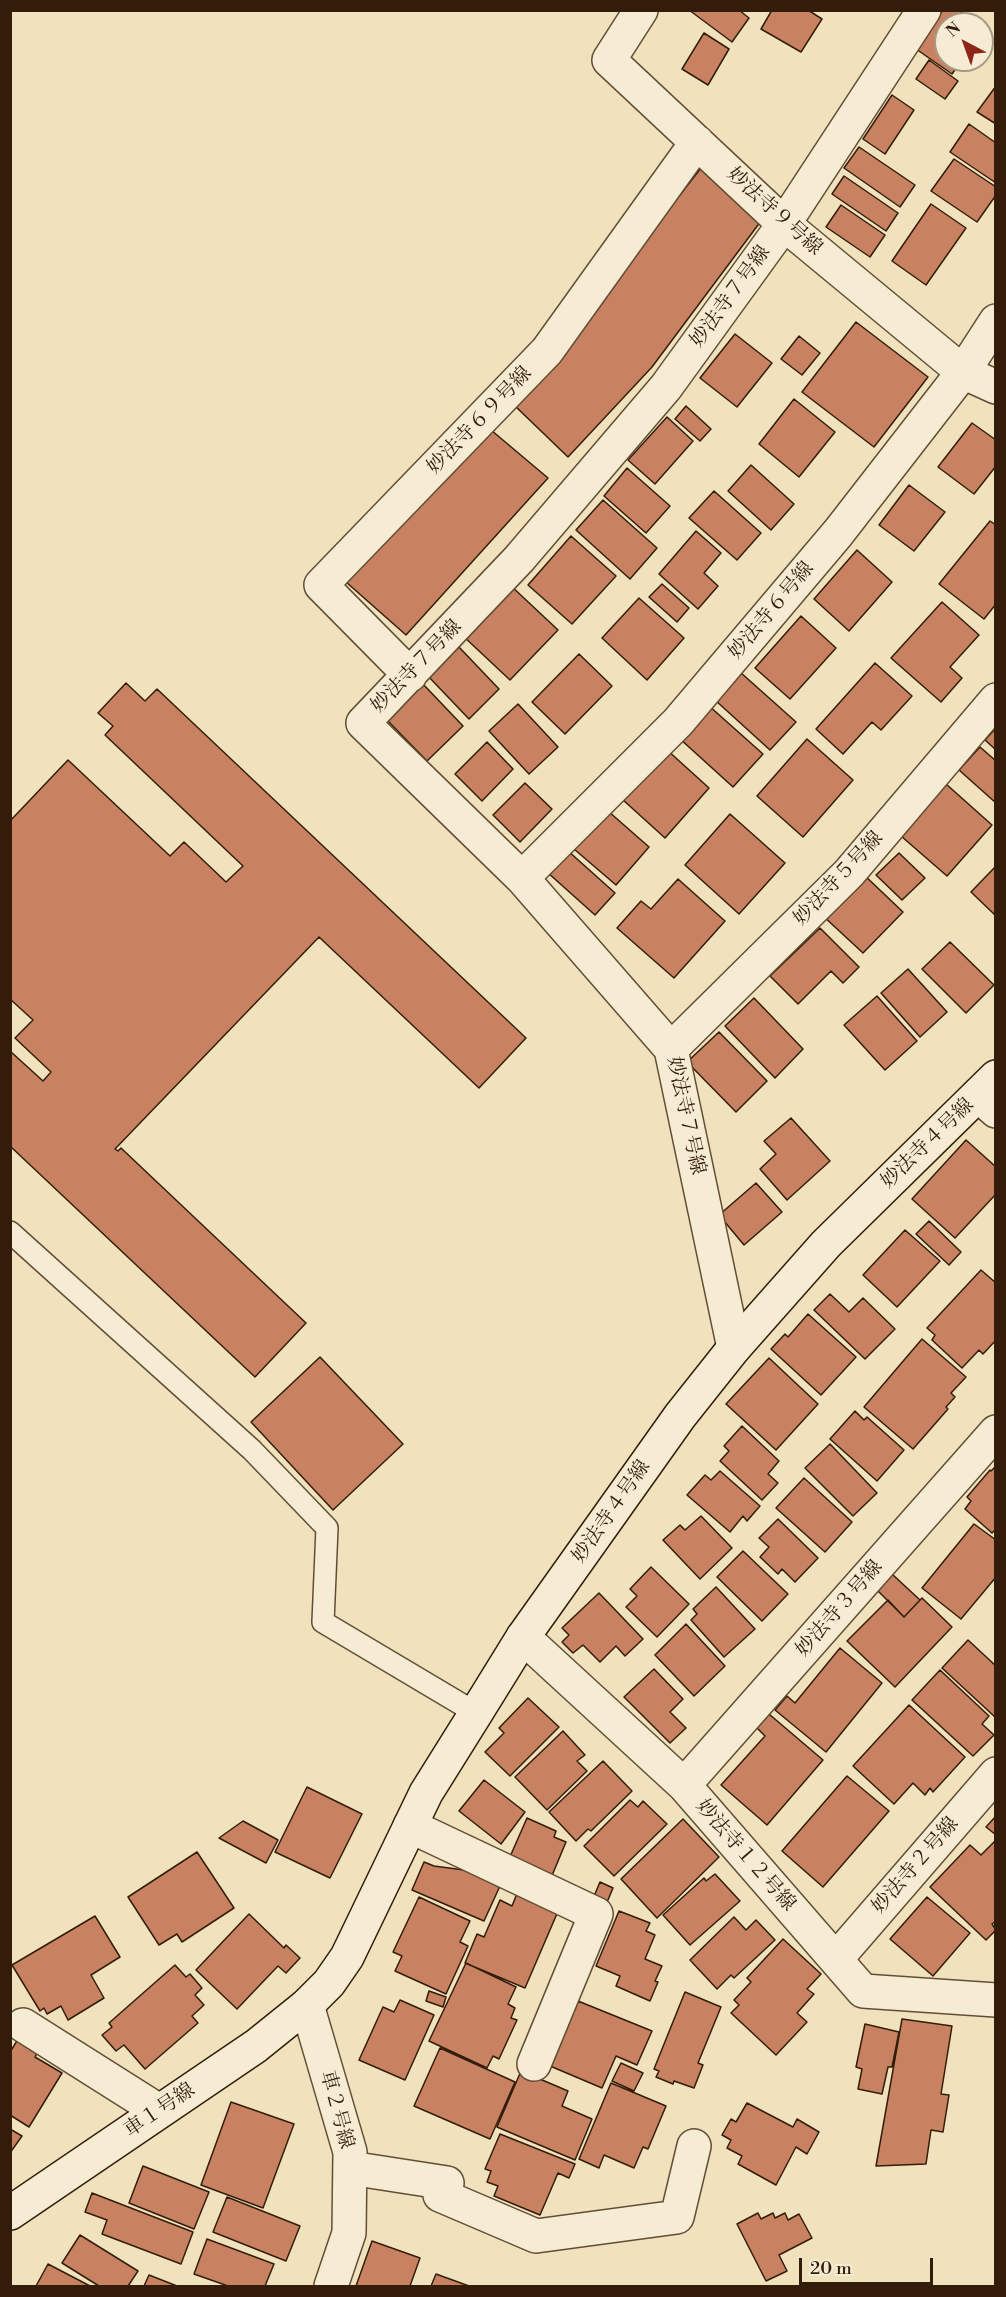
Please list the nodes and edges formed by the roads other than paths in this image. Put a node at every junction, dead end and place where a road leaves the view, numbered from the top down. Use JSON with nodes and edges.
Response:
{"nodes":[{"id":1,"x":641,"y":10,"type":"edge"},
{"id":2,"x":924,"y":10,"type":"edge"},
{"id":3,"x":697,"y":142,"type":"junction"},
{"id":4,"x":784,"y":224,"type":"junction"},
{"id":5,"x":996,"y":321,"type":"edge"},
{"id":6,"x":963,"y":372,"type":"junction"},
{"id":7,"x":996,"y":387,"type":"edge"},
{"id":8,"x":410,"y":675,"type":"junction"},
{"id":9,"x":996,"y":700,"type":"edge"},
{"id":10,"x":522,"y":878,"type":"junction"},
{"id":11,"x":671,"y":1049,"type":"junction"},
{"id":12,"x":990,"y":1094,"type":"edge"},
{"id":13,"x":10,"y":1232,"type":"edge"},
{"id":14,"x":734,"y":1348,"type":"junction"},
{"id":15,"x":996,"y":1432,"type":"edge"},
{"id":16,"x":523,"y":1637,"type":"junction"},
{"id":17,"x":476,"y":1713,"type":"junction"},
{"id":18,"x":996,"y":1774,"type":"edge"},
{"id":19,"x":684,"y":1785,"type":"junction"},
{"id":20,"x":410,"y":1826,"type":"junction"},
{"id":21,"x":836,"y":1959,"type":"junction"},
{"id":22,"x":996,"y":2000,"type":"edge"},
{"id":23,"x":307,"y":2005,"type":"junction"},
{"id":24,"x":24,"y":2025,"type":"dead end"},
{"id":25,"x":534,"y":2064,"type":"dead end"},
{"id":26,"x":159,"y":2111,"type":"junction"},
{"id":27,"x":694,"y":2146,"type":"dead end"},
{"id":28,"x":350,"y":2168,"type":"junction"},
{"id":29,"x":10,"y":2213,"type":"edge"},
{"id":30,"x":331,"y":2286,"type":"edge"}],
"edges":[{"from":1,"to":3,"type":"street","name":"妙法寺９号線"},
{"from":2,"to":4,"type":"street","name":"妙法寺７号線"},
{"from":3,"to":4,"type":"street","name":"妙法寺９号線"},
{"from":3,"to":8,"type":"street","name":"妙法寺６９号線"},
{"from":4,"to":6,"type":"street","name":"妙法寺９号線"},
{"from":4,"to":8,"type":"street","name":"妙法寺７号線"},
{"from":5,"to":6,"type":"street","name":"妙法寺６号線"},
{"from":6,"to":7,"type":"street","name":"妙法寺９号線"},
{"from":6,"to":10,"type":"street","name":"妙法寺６号線"},
{"from":8,"to":10,"type":"street","name":"妙法寺７号線"},
{"from":9,"to":11,"type":"street","name":"妙法寺５号線"},
{"from":10,"to":11,"type":"street","name":"妙法寺７号線"},
{"from":11,"to":14,"type":"street","name":"妙法寺７号線"},
{"from":12,"to":14,"type":"street","name":"妙法寺４号線"},
{"from":13,"to":17,"type":"lane"},
{"from":14,"to":16,"type":"street","name":"妙法寺４号線"},
{"from":15,"to":19,"type":"street","name":"妙法寺３号線"},
{"from":16,"to":17,"type":"street","name":"妙法寺４号線"},
{"from":16,"to":19,"type":"street","name":"妙法寺１２号線"},
{"from":17,"to":20,"type":"street","name":"妙法寺４号線"},
{"from":18,"to":21,"type":"street","name":"妙法寺２号線"},
{"from":19,"to":21,"type":"street","name":"妙法寺１２号線"},
{"from":20,"to":23,"type":"street","name":"妙法寺４号線"},
{"from":20,"to":25,"type":"street"},
{"from":21,"to":22,"type":"street","name":"妙法寺１２号線"},
{"from":23,"to":26,"type":"street","name":"車１号線"},
{"from":23,"to":28,"type":"street","name":"車２号線"},
{"from":24,"to":26,"type":"street"},
{"from":26,"to":29,"type":"street","name":"車１号線"},
{"from":27,"to":28,"type":"street"},
{"from":28,"to":30,"type":"street","name":"車２号線"}]}
